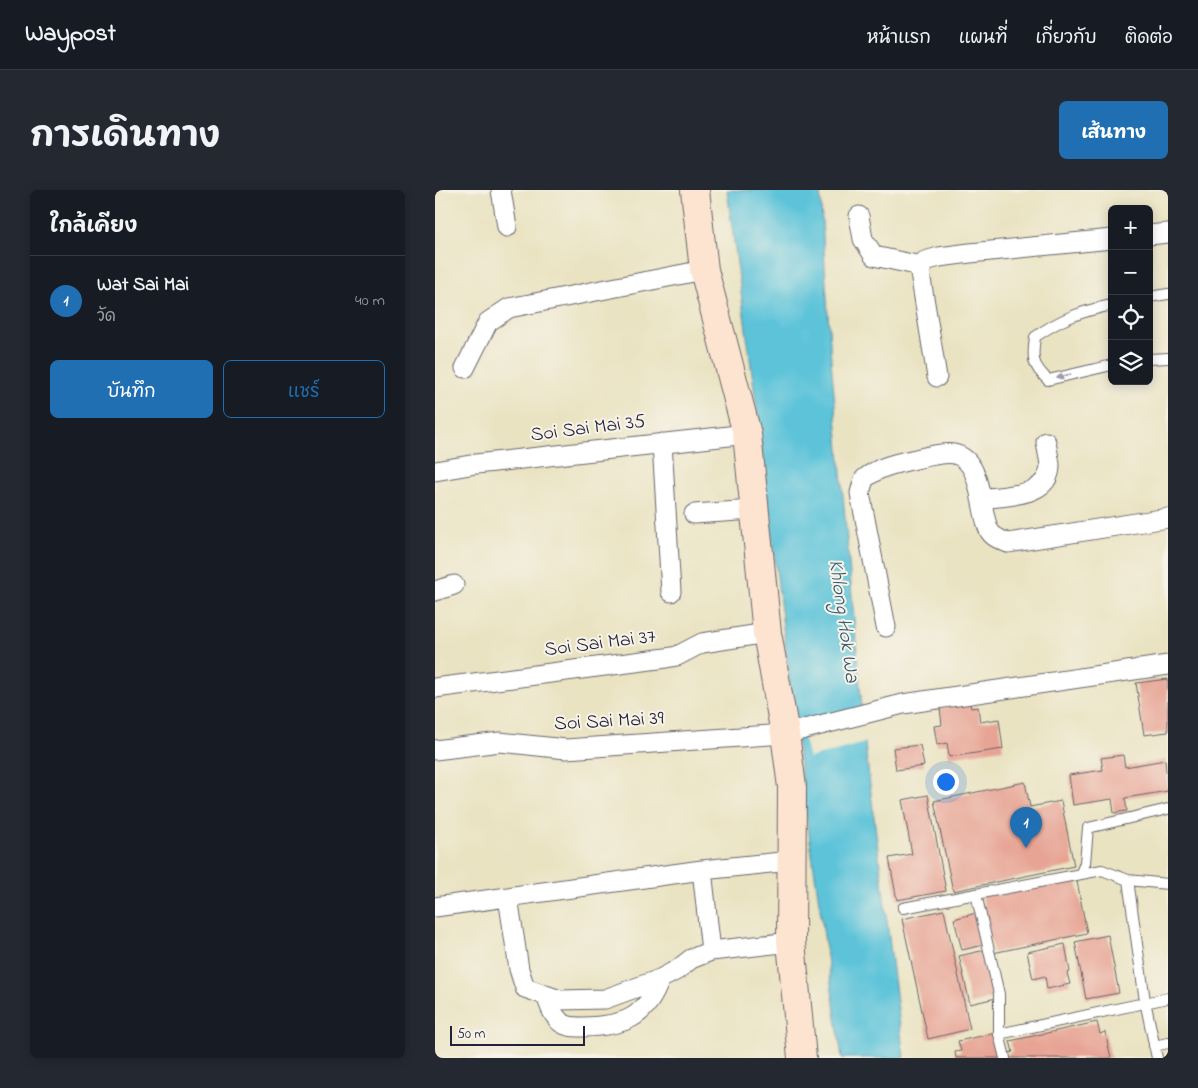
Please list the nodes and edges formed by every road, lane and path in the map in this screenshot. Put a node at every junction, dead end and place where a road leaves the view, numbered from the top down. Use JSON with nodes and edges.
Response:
{"nodes":[{"id":1,"x":501,"y":190,"type":"edge"},
{"id":2,"x":695,"y":190,"type":"edge"},
{"id":3,"x":859,"y":216,"type":"dead end"},
{"id":4,"x":507,"y":227,"type":"dead end"},
{"id":5,"x":1168,"y":233,"type":"edge"},
{"id":6,"x":1153,"y":235,"type":"edge"},
{"id":7,"x":1108,"y":239,"type":"edge"},
{"id":8,"x":921,"y":266,"type":"junction"},
{"id":9,"x":704,"y":270,"type":"junction"},
{"id":10,"x":1168,"y":296,"type":"edge"},
{"id":11,"x":1153,"y":297,"type":"edge"},
{"id":12,"x":1108,"y":306,"type":"edge"},
{"id":13,"x":1168,"y":358,"type":"edge"},
{"id":14,"x":1153,"y":359,"type":"edge"},
{"id":15,"x":1108,"y":366,"type":"edge"},
{"id":16,"x":465,"y":368,"type":"dead end"},
{"id":17,"x":937,"y":377,"type":"dead end"},
{"id":18,"x":747,"y":434,"type":"junction"},
{"id":19,"x":1046,"y":442,"type":"dead end"},
{"id":20,"x":662,"y":443,"type":"junction"},
{"id":21,"x":435,"y":471,"type":"edge"},
{"id":22,"x":981,"y":499,"type":"junction"},
{"id":23,"x":753,"y":510,"type":"junction"},
{"id":24,"x":694,"y":514,"type":"dead end"},
{"id":25,"x":1168,"y":518,"type":"edge"},
{"id":26,"x":454,"y":585,"type":"dead end"},
{"id":27,"x":435,"y":591,"type":"edge"},
{"id":28,"x":671,"y":592,"type":"dead end"},
{"id":29,"x":886,"y":627,"type":"dead end"},
{"id":30,"x":767,"y":633,"type":"junction"},
{"id":31,"x":1168,"y":666,"type":"edge"},
{"id":32,"x":435,"y":688,"type":"edge"},
{"id":33,"x":790,"y":734,"type":"junction"},
{"id":34,"x":435,"y":750,"type":"edge"},
{"id":35,"x":1168,"y":809,"type":"edge"},
{"id":36,"x":791,"y":861,"type":"junction"},
{"id":37,"x":702,"y":870,"type":"junction"},
{"id":38,"x":1081,"y":873,"type":"junction"},
{"id":39,"x":1128,"y":880,"type":"junction"},
{"id":40,"x":1168,"y":884,"type":"edge"},
{"id":41,"x":976,"y":894,"type":"junction"},
{"id":42,"x":508,"y":897,"type":"junction"},
{"id":43,"x":435,"y":907,"type":"edge"},
{"id":44,"x":903,"y":908,"type":"dead end"},
{"id":45,"x":791,"y":942,"type":"junction"},
{"id":46,"x":711,"y":951,"type":"junction"},
{"id":47,"x":660,"y":979,"type":"junction"},
{"id":48,"x":546,"y":996,"type":"junction"},
{"id":49,"x":1168,"y":998,"type":"edge"},
{"id":50,"x":1145,"y":1002,"type":"junction"},
{"id":51,"x":999,"y":1034,"type":"junction"},
{"id":52,"x":1168,"y":1043,"type":"edge"},
{"id":53,"x":1154,"y":1046,"type":"junction"},
{"id":54,"x":802,"y":1058,"type":"edge"},
{"id":55,"x":1005,"y":1058,"type":"edge"},
{"id":56,"x":1157,"y":1058,"type":"edge"}],
"edges":[{"from":1,"to":4,"type":"street"},
{"from":2,"to":9,"type":"street"},
{"from":3,"to":8,"type":"street"},
{"from":5,"to":6,"type":"street"},
{"from":7,"to":8,"type":"street"},
{"from":8,"to":17,"type":"street"},
{"from":9,"to":16,"type":"street"},
{"from":9,"to":18,"type":"street"},
{"from":10,"to":11,"type":"lane"},
{"from":15,"to":12,"type":"lane","one_way":true},
{"from":13,"to":14,"type":"lane"},
{"from":18,"to":20,"type":"street","name":"Soi Sai Mai 35"},
{"from":18,"to":23,"type":"street"},
{"from":19,"to":22,"type":"street"},
{"from":20,"to":21,"type":"street","name":"Soi Sai Mai 35"},
{"from":20,"to":28,"type":"street"},
{"from":22,"to":25,"type":"street"},
{"from":22,"to":29,"type":"street"},
{"from":23,"to":24,"type":"street"},
{"from":23,"to":30,"type":"street"},
{"from":26,"to":27,"type":"street"},
{"from":30,"to":32,"type":"street","name":"Soi Sai Mai 37"},
{"from":30,"to":33,"type":"street"},
{"from":31,"to":33,"type":"street","name":"Soi Sai Mai 39"},
{"from":33,"to":34,"type":"street","name":"Soi Sai Mai 39"},
{"from":33,"to":36,"type":"street"},
{"from":35,"to":38,"type":"lane"},
{"from":36,"to":37,"type":"street"},
{"from":36,"to":45,"type":"street"},
{"from":37,"to":42,"type":"street"},
{"from":37,"to":46,"type":"street"},
{"from":38,"to":39,"type":"lane"},
{"from":38,"to":41,"type":"lane"},
{"from":39,"to":40,"type":"lane"},
{"from":39,"to":50,"type":"lane"},
{"from":41,"to":44,"type":"lane"},
{"from":41,"to":51,"type":"lane"},
{"from":42,"to":43,"type":"street"},
{"from":42,"to":48,"type":"street"},
{"from":45,"to":46,"type":"street"},
{"from":45,"to":54,"type":"street"},
{"from":46,"to":47,"type":"street"},
{"from":47,"to":48,"type":"street"},
{"from":47,"to":48,"type":"street"},
{"from":49,"to":50,"type":"lane"},
{"from":50,"to":51,"type":"lane"},
{"from":50,"to":53,"type":"lane"},
{"from":51,"to":55,"type":"lane"},
{"from":52,"to":53,"type":"lane"},
{"from":53,"to":56,"type":"lane"}]}
